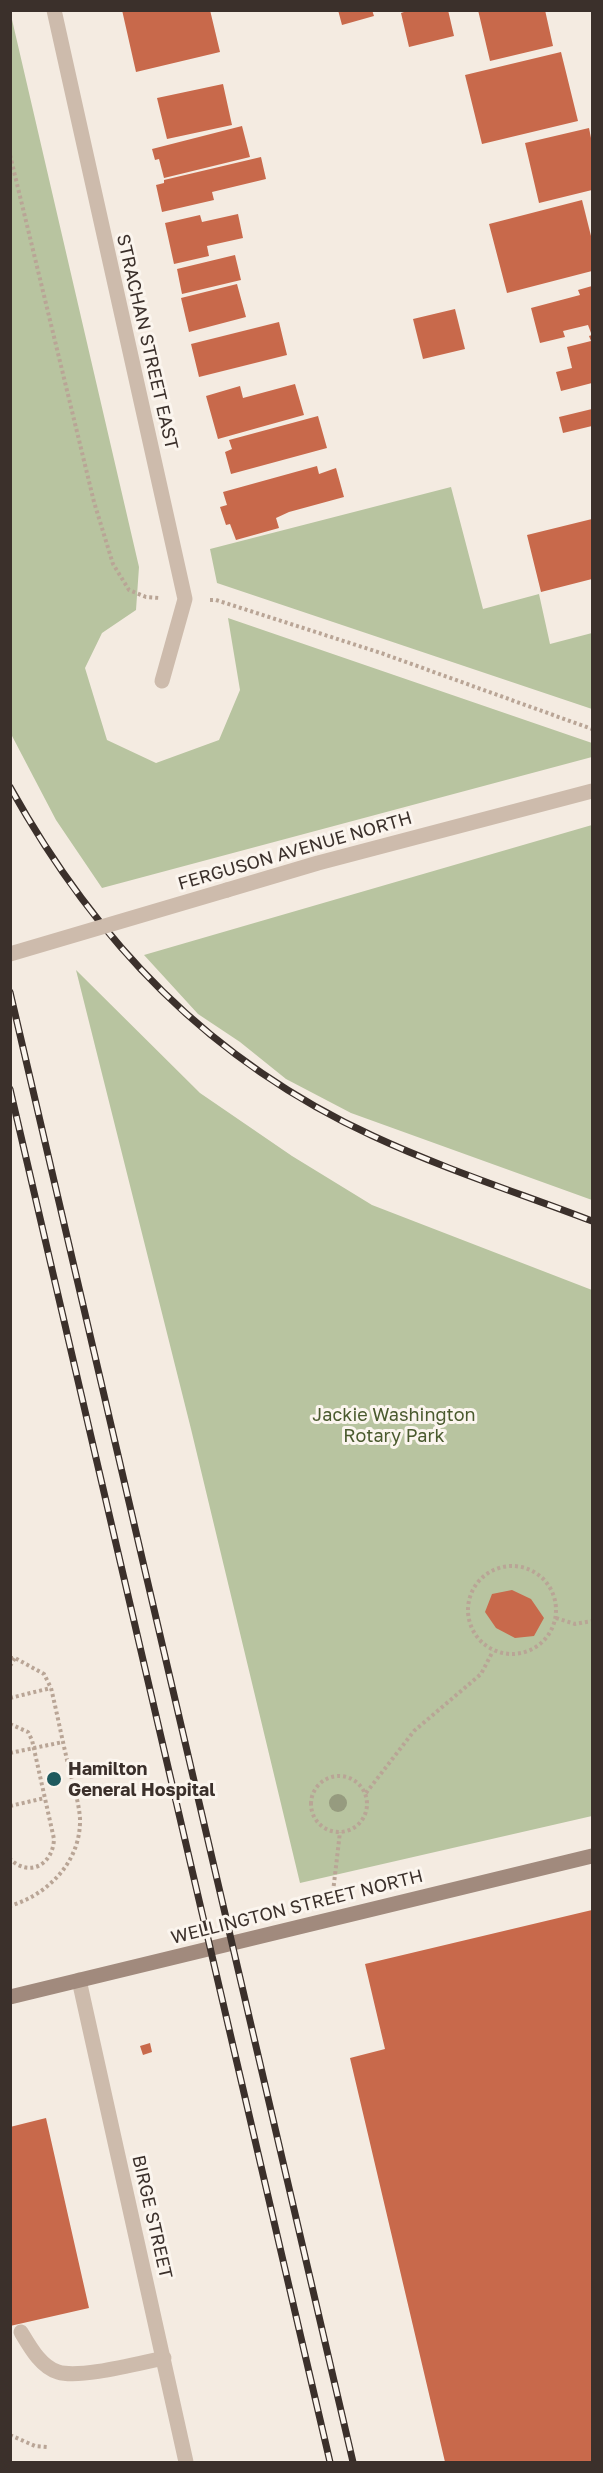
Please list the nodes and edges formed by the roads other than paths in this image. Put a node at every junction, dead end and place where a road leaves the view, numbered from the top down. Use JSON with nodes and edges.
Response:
{"nodes":[{"id":1,"x":54,"y":10,"type":"edge"},
{"id":2,"x":162,"y":681,"type":"dead end"},
{"id":3,"x":592,"y":791,"type":"edge"},
{"id":4,"x":10,"y":954,"type":"edge"},
{"id":5,"x":592,"y":1856,"type":"edge"},
{"id":6,"x":79,"y":1980,"type":"junction"},
{"id":7,"x":10,"y":1997,"type":"edge"},
{"id":8,"x":21,"y":2332,"type":"dead end"},
{"id":9,"x":164,"y":2358,"type":"junction"},
{"id":10,"x":186,"y":2463,"type":"edge"}],
"edges":[{"from":1,"to":2,"type":"street","name":"STRACHAN STREET EAST"},
{"from":3,"to":4,"type":"street","name":"FERGUSON AVENUE NORTH","bridge":true},
{"from":5,"to":6,"type":"main road","name":"WELLINGTON STREET NORTH"},
{"from":6,"to":7,"type":"main road","name":"WELLINGTON STREET NORTH"},
{"from":6,"to":9,"type":"street","name":"BIRGE STREET"},
{"from":8,"to":9,"type":"street"},
{"from":9,"to":10,"type":"street","name":"BIRGE STREET"}]}
